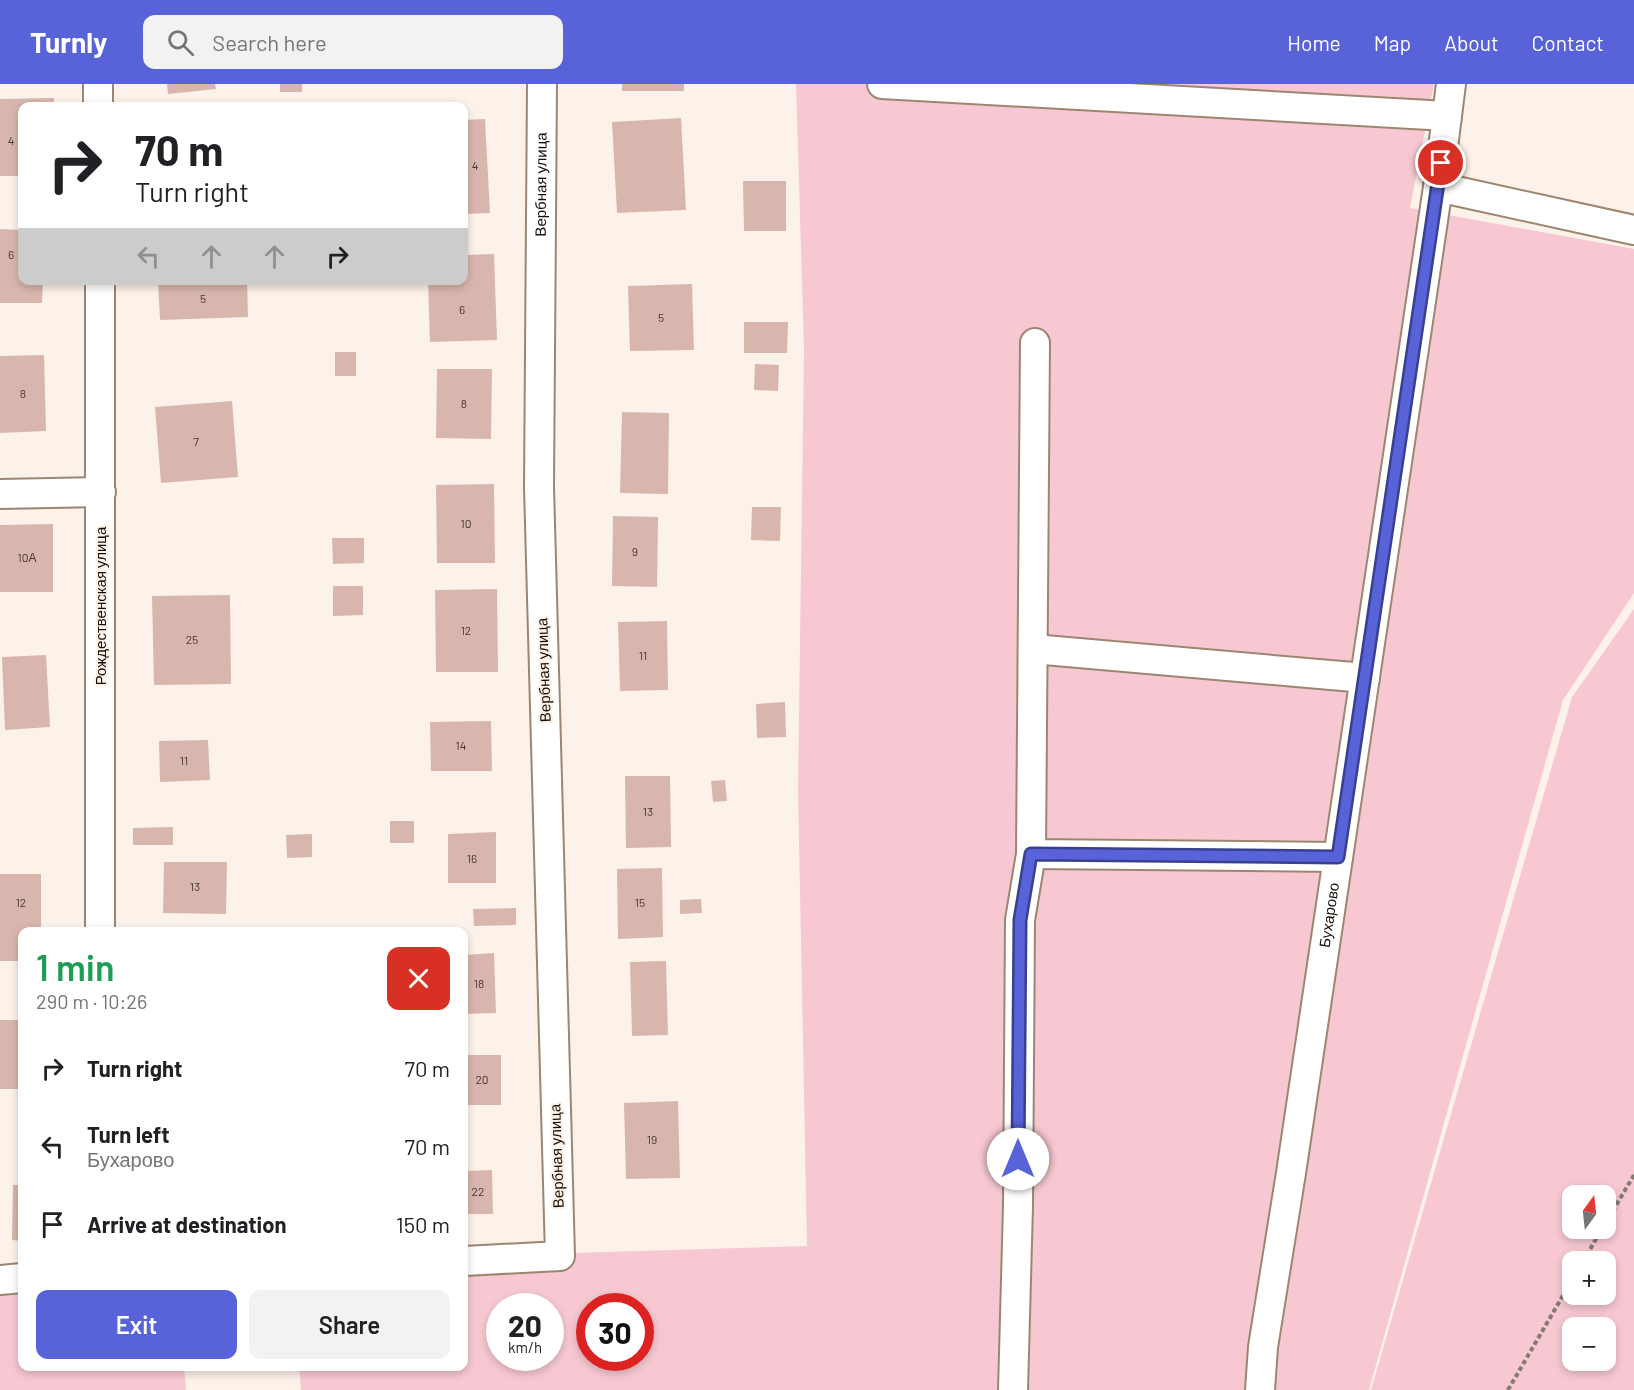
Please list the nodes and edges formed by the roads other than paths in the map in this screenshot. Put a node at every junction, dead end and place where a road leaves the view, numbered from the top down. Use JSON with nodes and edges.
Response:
{"nodes":[{"id":1,"x":98,"y":84,"type":"edge"},
{"id":2,"x":542,"y":84,"type":"edge"},
{"id":3,"x":882,"y":84,"type":"edge"},
{"id":4,"x":1451,"y":84,"type":"edge"},
{"id":5,"x":98,"y":102,"type":"edge"},
{"id":6,"x":1447,"y":116,"type":"junction"},
{"id":7,"x":1438,"y":187,"type":"junction"},
{"id":8,"x":1634,"y":230,"type":"edge"},
{"id":9,"x":100,"y":285,"type":"edge"},
{"id":10,"x":1035,"y":344,"type":"dead end"},
{"id":11,"x":101,"y":492,"type":"junction"},
{"id":12,"x":0,"y":494,"type":"edge"},
{"id":13,"x":1033,"y":649,"type":"junction"},
{"id":14,"x":1365,"y":678,"type":"junction"},
{"id":15,"x":1031,"y":854,"type":"junction"},
{"id":16,"x":1338,"y":857,"type":"junction"},
{"id":17,"x":100,"y":927,"type":"edge"},
{"id":18,"x":468,"y":1261,"type":"edge"},
{"id":19,"x":18,"y":1278,"type":"edge"},
{"id":20,"x":0,"y":1280,"type":"edge"},
{"id":21,"x":1012,"y":1390,"type":"edge"},
{"id":22,"x":1260,"y":1390,"type":"edge"}],
"edges":[{"from":1,"to":5,"type":"street"},
{"from":2,"to":18,"type":"street","name":"Вербная улица"},
{"from":3,"to":6,"type":"street"},
{"from":4,"to":6,"type":"street","name":"Бухарово"},
{"from":6,"to":7,"type":"street","name":"Бухарово"},
{"from":7,"to":8,"type":"street"},
{"from":7,"to":14,"type":"street","name":"Бухарово"},
{"from":9,"to":11,"type":"street","name":"Рождественская улица"},
{"from":10,"to":13,"type":"street"},
{"from":11,"to":12,"type":"street"},
{"from":11,"to":17,"type":"street","name":"Рождественская улица"},
{"from":13,"to":14,"type":"street"},
{"from":13,"to":15,"type":"street"},
{"from":14,"to":16,"type":"street","name":"Бухарово"},
{"from":15,"to":16,"type":"street"},
{"from":15,"to":21,"type":"street"},
{"from":16,"to":22,"type":"street","name":"Бухарово"},
{"from":19,"to":20,"type":"street"}]}
